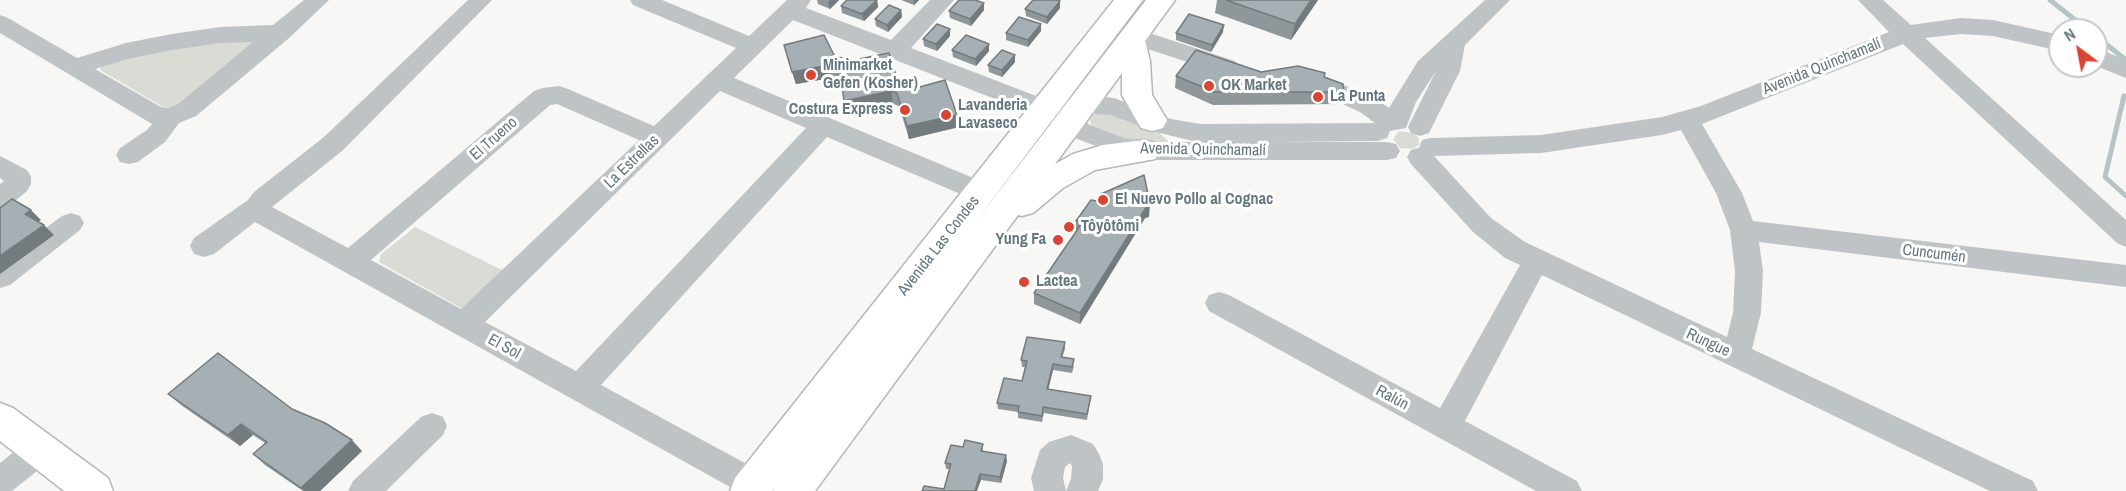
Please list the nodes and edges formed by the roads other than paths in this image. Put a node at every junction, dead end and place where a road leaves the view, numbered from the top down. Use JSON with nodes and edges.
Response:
{"nodes":[{"id":1,"x":318,"y":0,"type":"edge"},
{"id":2,"x":481,"y":0,"type":"edge"},
{"id":3,"x":640,"y":0,"type":"edge"},
{"id":4,"x":943,"y":0,"type":"edge"},
{"id":5,"x":1129,"y":0,"type":"edge"},
{"id":6,"x":1161,"y":0,"type":"edge"},
{"id":7,"x":1499,"y":0,"type":"edge"},
{"id":8,"x":1869,"y":0,"type":"edge"},
{"id":9,"x":795,"y":5,"type":"edge"},
{"id":10,"x":0,"y":23,"type":"edge"},
{"id":11,"x":280,"y":33,"type":"junction"},
{"id":12,"x":1906,"y":34,"type":"junction"},
{"id":13,"x":1133,"y":38,"type":"junction"},
{"id":14,"x":2048,"y":40,"type":"edge"},
{"id":15,"x":752,"y":46,"type":"junction"},
{"id":16,"x":894,"y":52,"type":"junction"},
{"id":17,"x":2108,"y":62,"type":"edge"},
{"id":18,"x":74,"y":67,"type":"junction"},
{"id":19,"x":2126,"y":70,"type":"edge"},
{"id":20,"x":1244,"y":73,"type":"edge"},
{"id":21,"x":1292,"y":73,"type":"edge"},
{"id":22,"x":717,"y":80,"type":"junction"},
{"id":23,"x":1065,"y":113,"type":"junction"},
{"id":24,"x":170,"y":117,"type":"junction"},
{"id":25,"x":1687,"y":120,"type":"junction"},
{"id":26,"x":823,"y":125,"type":"junction"},
{"id":27,"x":1407,"y":136,"type":"junction"},
{"id":28,"x":1157,"y":137,"type":"junction"},
{"id":29,"x":657,"y":138,"type":"junction"},
{"id":30,"x":129,"y":155,"type":"dead end"},
{"id":31,"x":0,"y":165,"type":"edge"},
{"id":32,"x":981,"y":192,"type":"junction"},
{"id":33,"x":0,"y":199,"type":"edge"},
{"id":34,"x":257,"y":207,"type":"junction"},
{"id":35,"x":71,"y":223,"type":"dead end"},
{"id":36,"x":990,"y":229,"type":"junction"},
{"id":37,"x":1743,"y":230,"type":"junction"},
{"id":38,"x":2126,"y":236,"type":"edge"},
{"id":39,"x":204,"y":246,"type":"dead end"},
{"id":40,"x":352,"y":261,"type":"junction"},
{"id":41,"x":1536,"y":261,"type":"junction"},
{"id":42,"x":2126,"y":276,"type":"edge"},
{"id":43,"x":0,"y":277,"type":"edge"},
{"id":44,"x":1219,"y":303,"type":"dead end"},
{"id":45,"x":464,"y":324,"type":"junction"},
{"id":46,"x":1736,"y":356,"type":"junction"},
{"id":47,"x":579,"y":388,"type":"junction"},
{"id":48,"x":0,"y":419,"type":"edge"},
{"id":49,"x":432,"y":426,"type":"dead end"},
{"id":50,"x":1446,"y":426,"type":"junction"},
{"id":51,"x":41,"y":449,"type":"junction"},
{"id":52,"x":0,"y":482,"type":"edge"},
{"id":53,"x":752,"y":487,"type":"edge"},
{"id":54,"x":94,"y":491,"type":"edge"},
{"id":55,"x":364,"y":491,"type":"edge"},
{"id":56,"x":792,"y":491,"type":"edge"},
{"id":57,"x":1050,"y":491,"type":"edge"},
{"id":58,"x":1082,"y":491,"type":"edge"},
{"id":59,"x":1566,"y":491,"type":"edge"},
{"id":60,"x":2022,"y":491,"type":"edge"}],
"edges":[{"from":1,"to":11,"type":"street"},
{"from":2,"to":34,"type":"street"},
{"from":3,"to":15,"type":"street"},
{"from":4,"to":16,"type":"street"},
{"from":5,"to":23,"type":"main road","name":"Avenida Las Condes"},
{"from":6,"to":13,"type":"main road","name":"Avenida Las Condes"},
{"from":7,"to":27,"type":"street"},
{"from":8,"to":12,"type":"street"},
{"from":9,"to":15,"type":"street","name":"La Estrellas"},
{"from":9,"to":16,"type":"street"},
{"from":10,"to":18,"type":"street"},
{"from":11,"to":18,"type":"street"},
{"from":11,"to":24,"type":"street"},
{"from":12,"to":14,"type":"street","name":"Avenida Quinchamalí"},
{"from":12,"to":25,"type":"street","name":"Avenida Quinchamalí"},
{"from":12,"to":38,"type":"street"},
{"from":13,"to":20,"type":"street"},
{"from":13,"to":23,"type":"main road","name":"Avenida Las Condes"},
{"from":13,"to":28,"type":"main road"},
{"from":15,"to":22,"type":"street","name":"La Estrellas"},
{"from":16,"to":23,"type":"street"},
{"from":17,"to":19,"type":"street"},
{"from":18,"to":24,"type":"street"},
{"from":21,"to":27,"type":"street","name":"Rungue"},
{"from":22,"to":26,"type":"street"},
{"from":22,"to":29,"type":"street","name":"La Estrellas"},
{"from":23,"to":28,"type":"street","name":"Avenida Quinchamalí"},
{"from":23,"to":28,"type":"street","name":"Avenida Quinchamalí"},
{"from":23,"to":32,"type":"main road","name":"Avenida Las Condes"},
{"from":23,"to":36,"type":"main road","name":"Avenida Las Condes"},
{"from":24,"to":30,"type":"street"},
{"from":25,"to":27,"type":"street","name":"Avenida Quinchamalí"},
{"from":25,"to":37,"type":"street"},
{"from":26,"to":32,"type":"street"},
{"from":26,"to":47,"type":"street"},
{"from":27,"to":28,"type":"street","name":"Avenida Quinchamalí"},
{"from":27,"to":41,"type":"street","name":"Rungue"},
{"from":28,"to":36,"type":"main road"},
{"from":29,"to":40,"type":"street","name":"El Trueno"},
{"from":29,"to":45,"type":"street","name":"La Estrellas"},
{"from":31,"to":33,"type":"street"},
{"from":32,"to":53,"type":"main road","name":"Avenida Las Condes"},
{"from":34,"to":39,"type":"street"},
{"from":34,"to":40,"type":"street","name":"El Sol"},
{"from":35,"to":43,"type":"street"},
{"from":36,"to":56,"type":"main road","name":"Avenida Las Condes"},
{"from":37,"to":42,"type":"street","name":"Cuncumén"},
{"from":37,"to":46,"type":"street"},
{"from":40,"to":45,"type":"street","name":"El Sol"},
{"from":41,"to":46,"type":"street","name":"Rungue"},
{"from":41,"to":50,"type":"street"},
{"from":44,"to":50,"type":"street","name":"Ralún"},
{"from":45,"to":47,"type":"street","name":"El Sol"},
{"from":46,"to":60,"type":"street","name":"Rungue"},
{"from":47,"to":53,"type":"street","name":"El Sol"},
{"from":48,"to":51,"type":"main road"},
{"from":49,"to":55,"type":"street"},
{"from":50,"to":59,"type":"street","name":"Ralún"},
{"from":51,"to":52,"type":"street"},
{"from":51,"to":54,"type":"main road"},
{"from":57,"to":58,"type":"street"}]}
